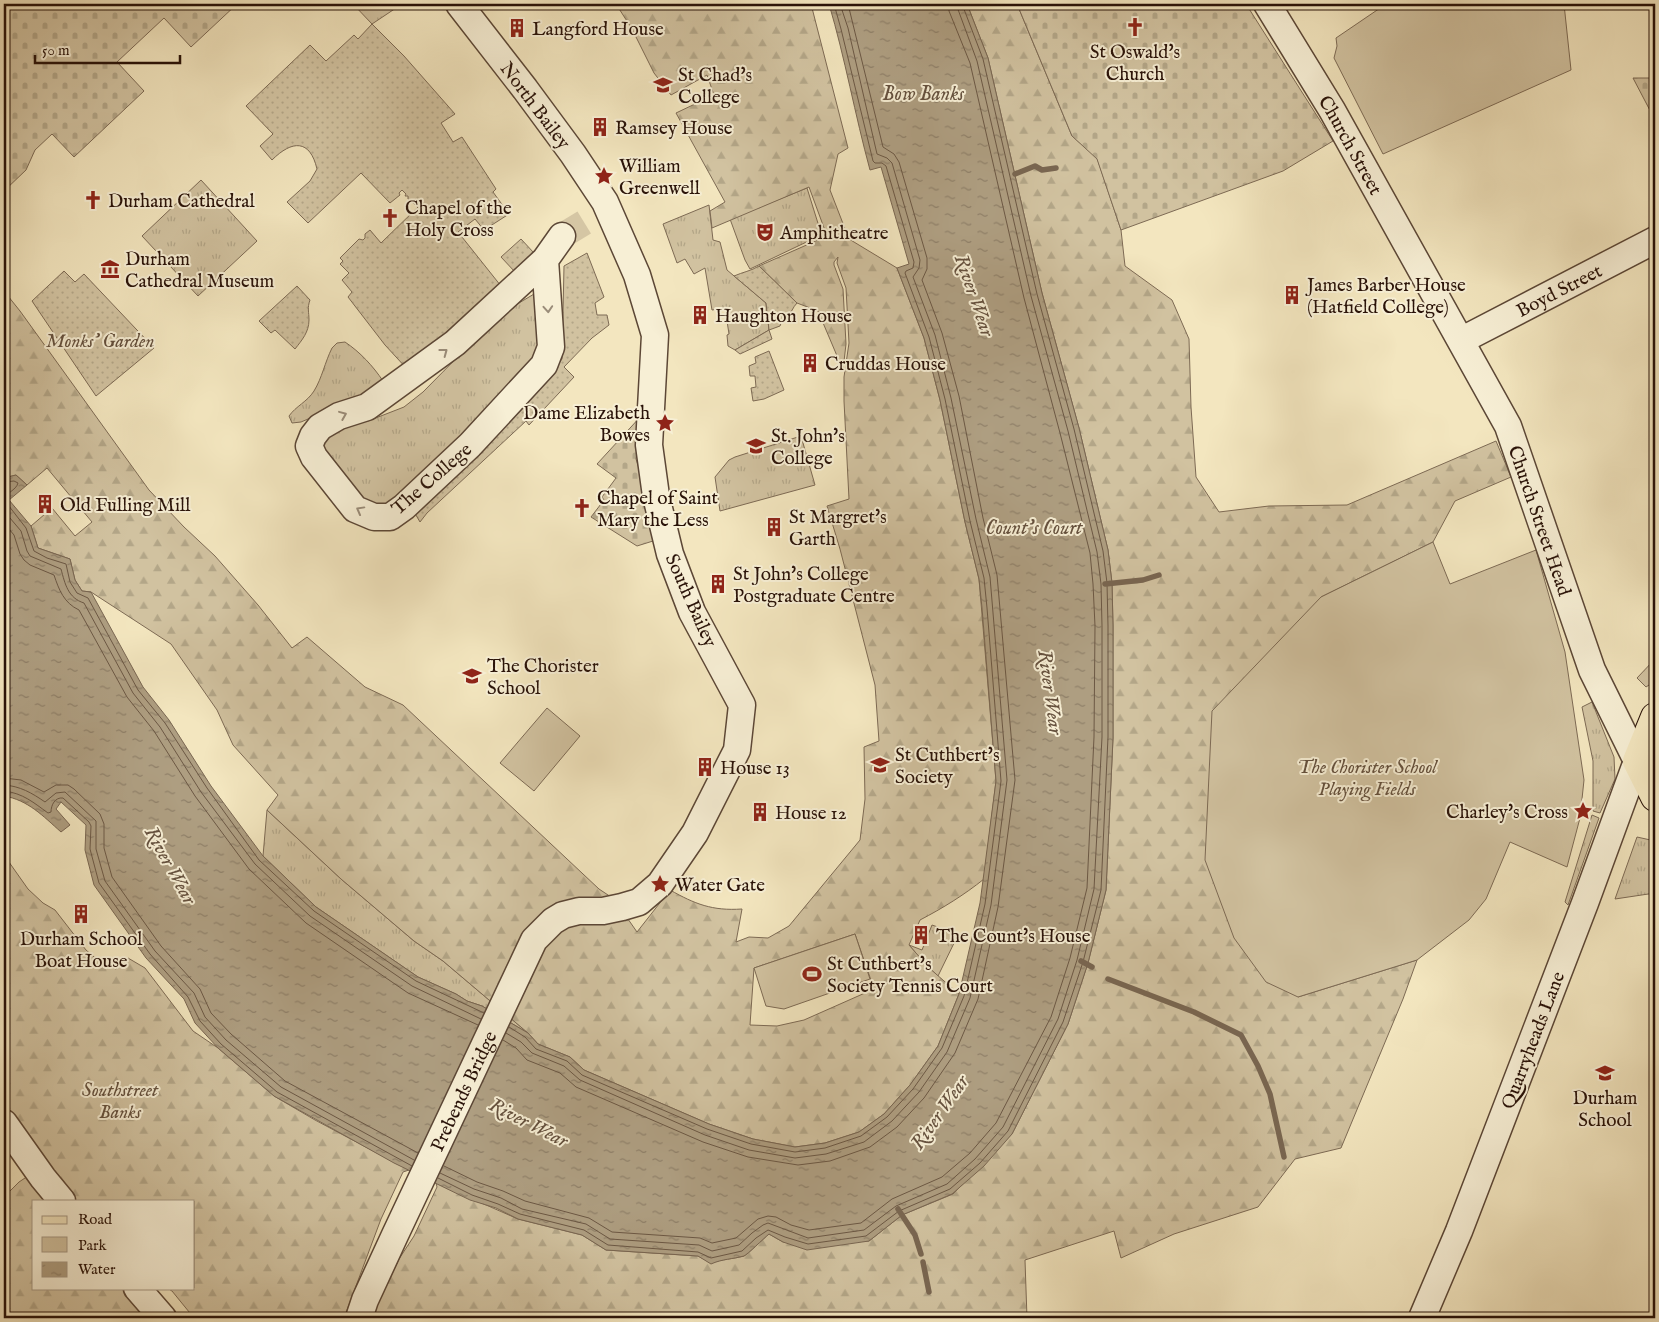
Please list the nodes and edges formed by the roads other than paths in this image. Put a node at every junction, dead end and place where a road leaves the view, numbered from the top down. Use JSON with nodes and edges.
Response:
{"nodes":[{"id":1,"x":459,"y":4,"type":"edge"},
{"id":2,"x":1267,"y":4,"type":"edge"},
{"id":3,"x":600,"y":214,"type":"joint"},
{"id":4,"x":562,"y":236,"type":"tunnel mouth"},
{"id":5,"x":1655,"y":240,"type":"edge"},
{"id":6,"x":545,"y":260,"type":"junction"},
{"id":7,"x":1432,"y":286,"type":"joint"},
{"id":8,"x":1462,"y":340,"type":"junction"},
{"id":9,"x":1655,"y":717,"type":"edge"},
{"id":10,"x":1637,"y":760,"type":"junction"},
{"id":11,"x":1655,"y":797,"type":"edge"},
{"id":12,"x":527,"y":953,"type":"joint"},
{"id":13,"x":4,"y":1123,"type":"edge"},
{"id":14,"x":61,"y":1200,"type":"edge"},
{"id":15,"x":139,"y":1290,"type":"edge"},
{"id":16,"x":163,"y":1318,"type":"edge"},
{"id":17,"x":359,"y":1318,"type":"edge"},
{"id":18,"x":1422,"y":1318,"type":"edge"}],
"edges":[{"from":1,"to":3,"type":"street","name":"North Bailey"},
{"from":2,"to":7,"type":"street","name":"Church Street"},
{"from":3,"to":12,"type":"street","name":"South Bailey"},
{"from":4,"to":6,"type":"street","name":"The College"},
{"from":5,"to":8,"type":"street","name":"Boyd Street"},
{"from":6,"to":6,"type":"street","name":"The College","one_way":true},
{"from":7,"to":8,"type":"street","name":"Church Street Head"},
{"from":8,"to":10,"type":"street","name":"Church Street Head"},
{"from":9,"to":10,"type":"main road"},
{"from":10,"to":11,"type":"main road"},
{"from":10,"to":18,"type":"street","name":"Quarryheads Lane"},
{"from":12,"to":17,"type":"street","name":"Prebends Bridge"},
{"from":13,"to":14,"type":"street"},
{"from":15,"to":16,"type":"street"}]}
